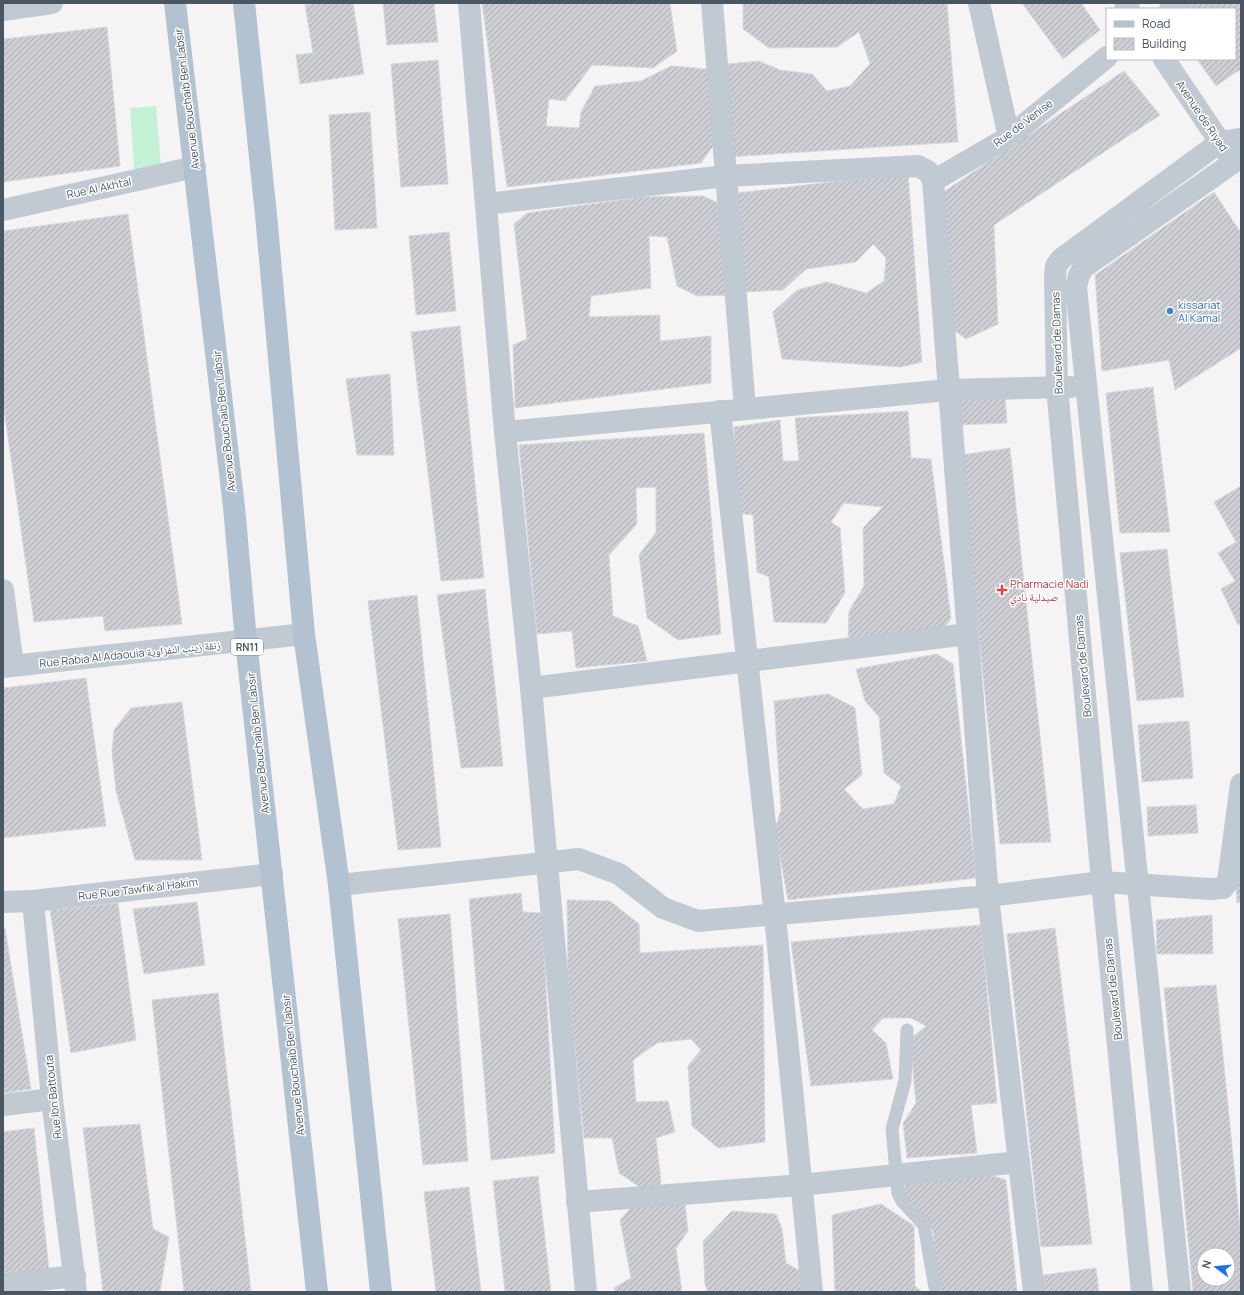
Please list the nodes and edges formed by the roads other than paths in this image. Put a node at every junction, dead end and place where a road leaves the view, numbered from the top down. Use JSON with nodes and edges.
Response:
{"nodes":[{"id":1,"x":52,"y":3,"type":"edge"},
{"id":2,"x":175,"y":3,"type":"edge"},
{"id":3,"x":244,"y":3,"type":"edge"},
{"id":4,"x":469,"y":3,"type":"edge"},
{"id":5,"x":712,"y":3,"type":"edge"},
{"id":6,"x":979,"y":3,"type":"edge"},
{"id":7,"x":3,"y":10,"type":"edge"},
{"id":8,"x":1106,"y":59,"type":"edge"},
{"id":9,"x":1165,"y":60,"type":"edge"},
{"id":10,"x":1009,"y":137,"type":"junction"},
{"id":11,"x":1231,"y":141,"type":"edge"},
{"id":12,"x":1239,"y":161,"type":"edge"},
{"id":13,"x":195,"y":167,"type":"junction"},
{"id":14,"x":726,"y":176,"type":"junction"},
{"id":15,"x":934,"y":181,"type":"junction"},
{"id":16,"x":486,"y":204,"type":"junction"},
{"id":17,"x":3,"y":210,"type":"edge"},
{"id":18,"x":1057,"y":386,"type":"junction"},
{"id":19,"x":1086,"y":387,"type":"junction"},
{"id":20,"x":948,"y":390,"type":"junction"},
{"id":21,"x":745,"y":408,"type":"junction"},
{"id":22,"x":720,"y":411,"type":"junction"},
{"id":23,"x":505,"y":432,"type":"junction"},
{"id":24,"x":3,"y":590,"type":"edge"},
{"id":25,"x":304,"y":634,"type":"junction"},
{"id":26,"x":968,"y":634,"type":"junction"},
{"id":27,"x":246,"y":641,"type":"junction"},
{"id":28,"x":748,"y":663,"type":"junction"},
{"id":29,"x":8,"y":667,"type":"edge"},
{"id":30,"x":531,"y":688,"type":"junction"},
{"id":31,"x":1241,"y":784,"type":"edge"},
{"id":32,"x":547,"y":862,"type":"junction"},
{"id":33,"x":272,"y":874,"type":"junction"},
{"id":34,"x":1102,"y":882,"type":"junction"},
{"id":35,"x":1137,"y":883,"type":"junction"},
{"id":36,"x":339,"y":885,"type":"junction"},
{"id":37,"x":988,"y":896,"type":"junction"},
{"id":38,"x":33,"y":901,"type":"junction"},
{"id":39,"x":3,"y":902,"type":"edge"},
{"id":40,"x":775,"y":916,"type":"junction"},
{"id":41,"x":907,"y":1030,"type":"dead end"},
{"id":42,"x":52,"y":1099,"type":"junction"},
{"id":43,"x":3,"y":1105,"type":"edge"},
{"id":44,"x":1019,"y":1162,"type":"junction"},
{"id":45,"x":897,"y":1175,"type":"junction"},
{"id":46,"x":801,"y":1185,"type":"junction"},
{"id":47,"x":577,"y":1202,"type":"junction"},
{"id":48,"x":3,"y":1284,"type":"edge"},
{"id":49,"x":76,"y":1284,"type":"edge"},
{"id":50,"x":935,"y":1288,"type":"dead end"},
{"id":51,"x":317,"y":1292,"type":"edge"},
{"id":52,"x":380,"y":1292,"type":"edge"},
{"id":53,"x":586,"y":1292,"type":"edge"},
{"id":54,"x":812,"y":1292,"type":"edge"},
{"id":55,"x":1034,"y":1292,"type":"edge"},
{"id":56,"x":1142,"y":1292,"type":"edge"},
{"id":57,"x":1180,"y":1292,"type":"edge"}],
"edges":[{"from":1,"to":7,"type":"street"},
{"from":2,"to":13,"type":"main road","name":"Avenue Bouchaib Ben Labsir","number":"RN11"},
{"from":3,"to":25,"type":"main road"},
{"from":4,"to":16,"type":"street"},
{"from":5,"to":14,"type":"street"},
{"from":6,"to":10,"type":"street"},
{"from":8,"to":10,"type":"street","name":"Rue de Venise"},
{"from":9,"to":11,"type":"street","name":"Avenue de Riyad"},
{"from":10,"to":15,"type":"street","name":"Rue de Venise"},
{"from":11,"to":12,"type":"street","name":"Avenue de Riyad"},
{"from":11,"to":18,"type":"street","name":"Boulevard de Damas"},
{"from":12,"to":19,"type":"street","name":"Boulevard de Damas"},
{"from":13,"to":17,"type":"street","name":"Rue Al Akhtal"},
{"from":13,"to":27,"type":"main road","name":"Avenue Bouchaib Ben Labsir","number":"RN11"},
{"from":14,"to":15,"type":"street"},
{"from":14,"to":16,"type":"street"},
{"from":14,"to":21,"type":"street"},
{"from":15,"to":20,"type":"street"},
{"from":16,"to":23,"type":"street"},
{"from":18,"to":19,"type":"street"},
{"from":18,"to":20,"type":"street"},
{"from":18,"to":34,"type":"street","name":"Boulevard de Damas"},
{"from":19,"to":35,"type":"street","name":"Boulevard de Damas"},
{"from":20,"to":21,"type":"street"},
{"from":20,"to":26,"type":"street"},
{"from":21,"to":22,"type":"street"},
{"from":22,"to":23,"type":"street"},
{"from":22,"to":28,"type":"street"},
{"from":23,"to":30,"type":"street"},
{"from":24,"to":29,"type":"street"},
{"from":25,"to":27,"type":"street","name":"Rue Rabia Al Adaouia زنقة زينب النفزاوية"},
{"from":25,"to":36,"type":"main road"},
{"from":26,"to":28,"type":"street"},
{"from":26,"to":37,"type":"street"},
{"from":27,"to":29,"type":"street","name":"Rue Rabia Al Adaouia زنقة زينب النفزاوية"},
{"from":27,"to":33,"type":"main road","name":"Avenue Bouchaib Ben Labsir","number":"RN11"},
{"from":28,"to":30,"type":"street"},
{"from":28,"to":40,"type":"street"},
{"from":30,"to":32,"type":"street"},
{"from":31,"to":35,"type":"street"},
{"from":32,"to":36,"type":"street"},
{"from":32,"to":40,"type":"street"},
{"from":32,"to":47,"type":"street"},
{"from":33,"to":38,"type":"street","name":"Rue Rue Tawfik al Hakim"},
{"from":33,"to":51,"type":"main road","name":"Avenue Bouchaib Ben Labsir","number":"RN11"},
{"from":34,"to":35,"type":"street"},
{"from":34,"to":37,"type":"street"},
{"from":34,"to":56,"type":"street","name":"Boulevard de Damas"},
{"from":35,"to":57,"type":"street","name":"Boulevard de Damas"},
{"from":36,"to":52,"type":"main road"},
{"from":37,"to":40,"type":"street"},
{"from":37,"to":44,"type":"street"},
{"from":38,"to":39,"type":"street","name":"Rue Rue Tawfik al Hakim"},
{"from":38,"to":42,"type":"street","name":"Rue Ibn Battouta"},
{"from":40,"to":46,"type":"street"},
{"from":41,"to":45,"type":"lane"},
{"from":42,"to":43,"type":"street"},
{"from":42,"to":49,"type":"street","name":"Rue Ibn Battouta"},
{"from":44,"to":45,"type":"street"},
{"from":44,"to":55,"type":"street"},
{"from":45,"to":46,"type":"street"},
{"from":45,"to":50,"type":"lane"},
{"from":46,"to":47,"type":"street"},
{"from":46,"to":54,"type":"street"},
{"from":47,"to":53,"type":"street"},
{"from":48,"to":49,"type":"street"}]}
